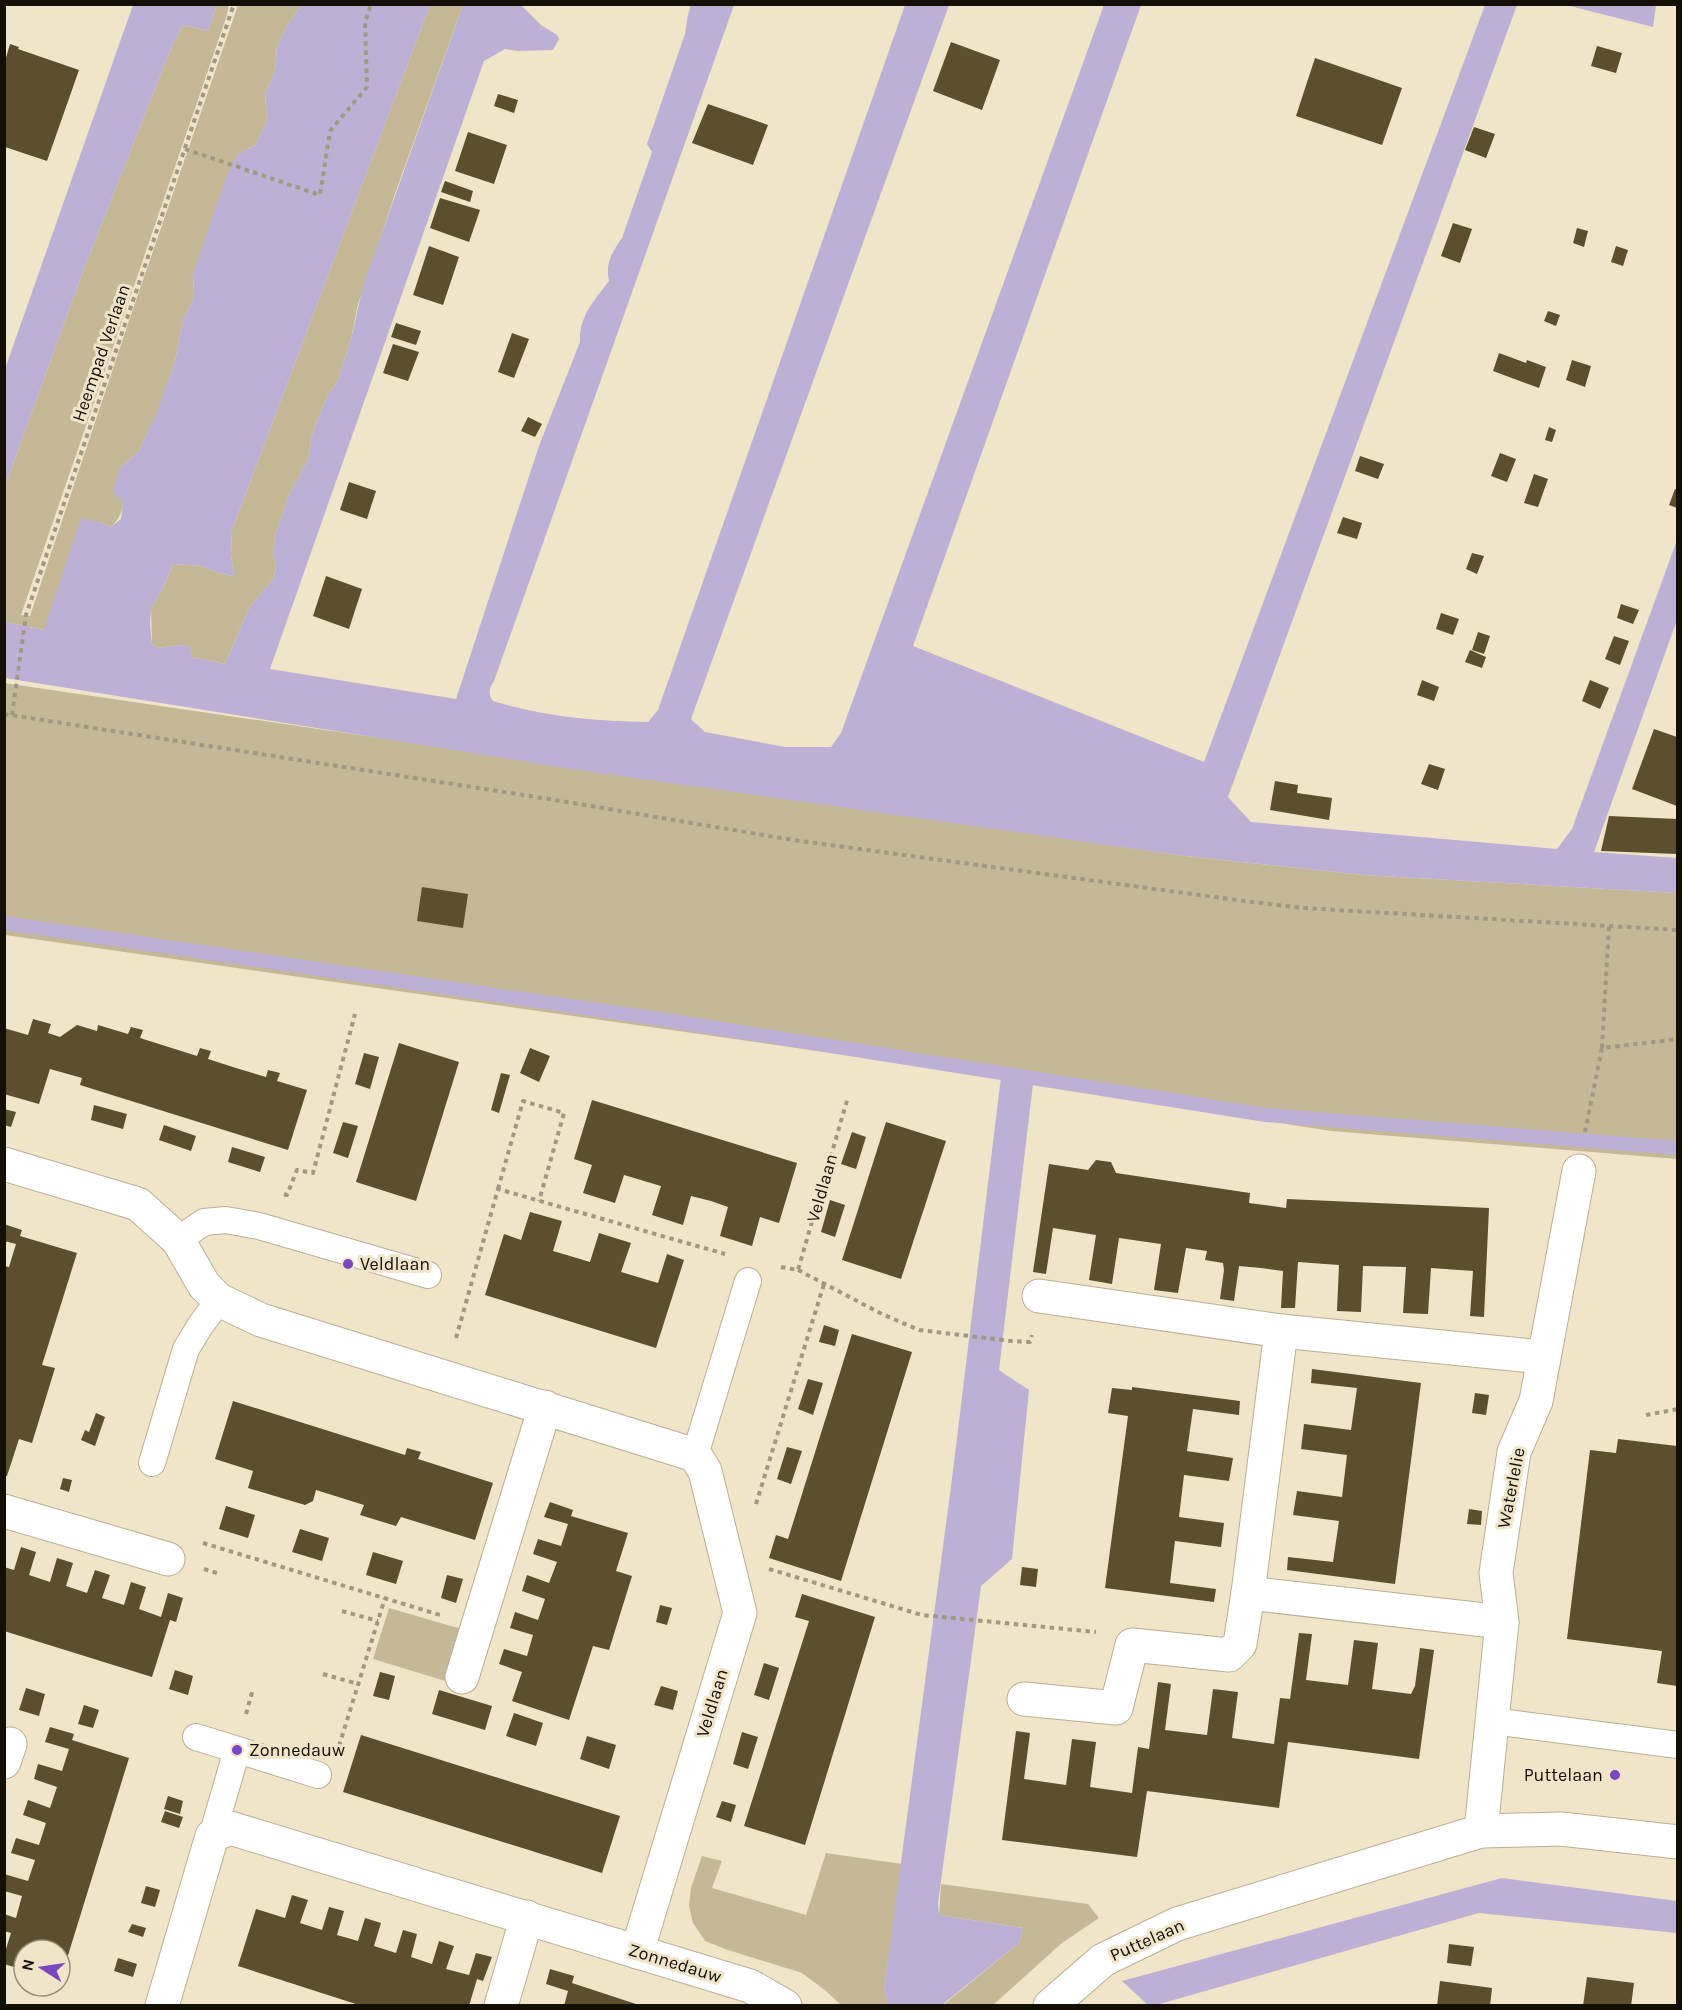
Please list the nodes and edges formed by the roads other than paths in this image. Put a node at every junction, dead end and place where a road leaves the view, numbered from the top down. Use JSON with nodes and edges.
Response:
{"nodes":[{"id":1,"x":4,"y":1164,"type":"edge"},
{"id":2,"x":1578,"y":1171,"type":"dead end"},
{"id":3,"x":178,"y":1240,"type":"junction"},
{"id":4,"x":751,"y":1272,"type":"road end"},
{"id":5,"x":428,"y":1275,"type":"dead end"},
{"id":6,"x":1039,"y":1296,"type":"dead end"},
{"id":7,"x":219,"y":1300,"type":"junction"},
{"id":8,"x":1281,"y":1331,"type":"junction"},
{"id":9,"x":1543,"y":1357,"type":"junction"},
{"id":10,"x":545,"y":1407,"type":"junction"},
{"id":11,"x":694,"y":1455,"type":"junction"},
{"id":12,"x":152,"y":1463,"type":"dead end"},
{"id":13,"x":4,"y":1511,"type":"edge"},
{"id":14,"x":168,"y":1559,"type":"road end"},
{"id":15,"x":1248,"y":1593,"type":"junction"},
{"id":16,"x":1502,"y":1622,"type":"junction"},
{"id":17,"x":462,"y":1677,"type":"dead end"},
{"id":18,"x":1024,"y":1699,"type":"dead end"},
{"id":19,"x":1492,"y":1721,"type":"junction"},
{"id":20,"x":196,"y":1737,"type":"dead end"},
{"id":21,"x":1677,"y":1745,"type":"edge"},
{"id":22,"x":237,"y":1750,"type":"junction"},
{"id":23,"x":318,"y":1774,"type":"road end"},
{"id":24,"x":1481,"y":1831,"type":"junction"},
{"id":25,"x":212,"y":1836,"type":"junction"},
{"id":26,"x":1677,"y":1842,"type":"edge"},
{"id":27,"x":527,"y":1917,"type":"junction"},
{"id":28,"x":636,"y":1952,"type":"junction"},
{"id":29,"x":162,"y":2006,"type":"edge"},
{"id":30,"x":501,"y":2006,"type":"edge"},
{"id":31,"x":785,"y":2006,"type":"edge"},
{"id":32,"x":1050,"y":2006,"type":"edge"}],
"edges":[{"from":1,"to":3,"type":"street"},
{"from":2,"to":9,"type":"street","name":"Waterlelie"},
{"from":3,"to":5,"type":"lane"},
{"from":3,"to":7,"type":"street"},
{"from":4,"to":11,"type":"lane"},
{"from":6,"to":8,"type":"street"},
{"from":7,"to":10,"type":"street"},
{"from":7,"to":12,"type":"lane"},
{"from":8,"to":9,"type":"street"},
{"from":8,"to":15,"type":"street"},
{"from":9,"to":16,"type":"street","name":"Waterlelie"},
{"from":10,"to":11,"type":"street"},
{"from":10,"to":17,"type":"street"},
{"from":11,"to":28,"type":"street","name":"Veldlaan"},
{"from":13,"to":14,"type":"street"},
{"from":15,"to":16,"type":"street"},
{"from":15,"to":18,"type":"street"},
{"from":16,"to":19,"type":"street","name":"Waterlelie"},
{"from":19,"to":21,"type":"lane"},
{"from":19,"to":24,"type":"street","name":"Waterlelie"},
{"from":20,"to":22,"type":"lane"},
{"from":22,"to":23,"type":"lane"},
{"from":22,"to":25,"type":"lane"},
{"from":24,"to":26,"type":"street","name":"Puttelaan"},
{"from":24,"to":32,"type":"street","name":"Puttelaan"},
{"from":25,"to":27,"type":"street","name":"Zonnedauw"},
{"from":25,"to":29,"type":"street"},
{"from":27,"to":28,"type":"street","name":"Zonnedauw"},
{"from":27,"to":30,"type":"street"},
{"from":28,"to":31,"type":"street","name":"Zonnedauw"}]}
